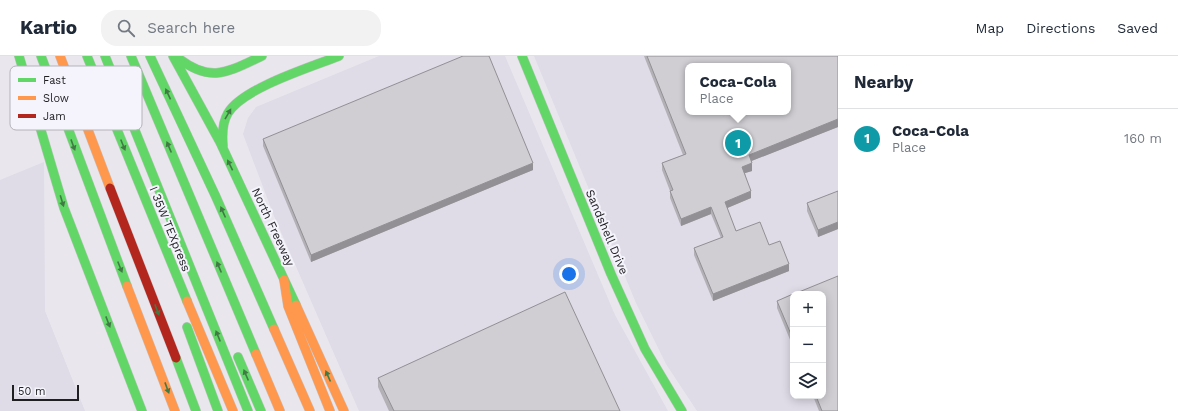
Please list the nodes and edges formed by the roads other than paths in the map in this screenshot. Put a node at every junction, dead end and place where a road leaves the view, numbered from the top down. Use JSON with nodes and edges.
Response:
{"nodes":[{"id":1,"x":19,"y":56,"type":"edge"},
{"id":2,"x":41,"y":56,"type":"edge"},
{"id":3,"x":60,"y":56,"type":"edge"},
{"id":4,"x":87,"y":56,"type":"edge"},
{"id":5,"x":106,"y":56,"type":"edge"},
{"id":6,"x":131,"y":56,"type":"edge"},
{"id":7,"x":150,"y":56,"type":"edge"},
{"id":8,"x":174,"y":56,"type":"edge"},
{"id":9,"x":262,"y":56,"type":"edge"},
{"id":10,"x":339,"y":56,"type":"edge"},
{"id":11,"x":522,"y":56,"type":"edge"},
{"id":12,"x":22,"y":66,"type":"edge"},
{"id":13,"x":45,"y":66,"type":"edge"},
{"id":14,"x":64,"y":66,"type":"edge"},
{"id":15,"x":91,"y":66,"type":"edge"},
{"id":16,"x":110,"y":66,"type":"edge"},
{"id":17,"x":135,"y":66,"type":"edge"},
{"id":18,"x":142,"y":82,"type":"edge"},
{"id":19,"x":41,"y":130,"type":"edge"},
{"id":20,"x":68,"y":130,"type":"edge"},
{"id":21,"x":88,"y":130,"type":"edge"},
{"id":22,"x":117,"y":130,"type":"edge"},
{"id":23,"x":136,"y":130,"type":"edge"},
{"id":24,"x":223,"y":151,"type":"junction"},
{"id":25,"x":171,"y":217,"type":"junction"},
{"id":26,"x":159,"y":234,"type":"junction"},
{"id":27,"x":284,"y":280,"type":"junction"},
{"id":28,"x":218,"y":310,"type":"dead end"},
{"id":29,"x":233,"y":346,"type":"dead end"},
{"id":30,"x":142,"y":411,"type":"edge"},
{"id":31,"x":175,"y":411,"type":"edge"},
{"id":32,"x":196,"y":411,"type":"edge"},
{"id":33,"x":218,"y":411,"type":"edge"},
{"id":34,"x":233,"y":411,"type":"edge"},
{"id":35,"x":248,"y":411,"type":"edge"},
{"id":36,"x":261,"y":411,"type":"edge"},
{"id":37,"x":280,"y":411,"type":"edge"},
{"id":38,"x":310,"y":411,"type":"edge"},
{"id":39,"x":330,"y":411,"type":"edge"},
{"id":40,"x":344,"y":411,"type":"edge"},
{"id":41,"x":682,"y":411,"type":"edge"}],
"edges":[{"from":1,"to":12,"type":"main road","one_way":true},
{"from":2,"to":13,"type":"main road","one_way":true},
{"from":3,"to":14,"type":"main road","one_way":true},
{"from":4,"to":15,"type":"main road","name":"I 35W TEXpress","one_way":true},
{"from":5,"to":16,"type":"main road","name":"I 35W TEXpress"},
{"from":17,"to":6,"type":"main road","one_way":true},
{"from":38,"to":7,"type":"main road","one_way":true},
{"from":8,"to":9,"type":"main road"},
{"from":8,"to":24,"type":"main road","name":"North Freeway"},
{"from":24,"to":10,"type":"main road","one_way":true},
{"from":11,"to":41,"type":"main road","name":"Sandshell Drive"},
{"from":37,"to":18,"type":"main road","one_way":true},
{"from":19,"to":30,"type":"main road","one_way":true},
{"from":20,"to":31,"type":"main road","one_way":true},
{"from":21,"to":32,"type":"main road","one_way":true},
{"from":22,"to":26,"type":"main road","name":"I 35W TEXpress","one_way":true},
{"from":23,"to":25,"type":"main road","name":"I 35W TEXpress"},
{"from":27,"to":24,"type":"main road","name":"North Freeway","one_way":true},
{"from":25,"to":28,"type":"main road"},
{"from":35,"to":25,"type":"main road","name":"I 35W TEXpress","one_way":true},
{"from":26,"to":33,"type":"main road"},
{"from":26,"to":34,"type":"main road","name":"I 35W TEXpress"},
{"from":27,"to":39,"type":"main road"},
{"from":40,"to":27,"type":"main road","name":"North Freeway","one_way":true},
{"from":36,"to":29,"type":"main road","one_way":true}]}
